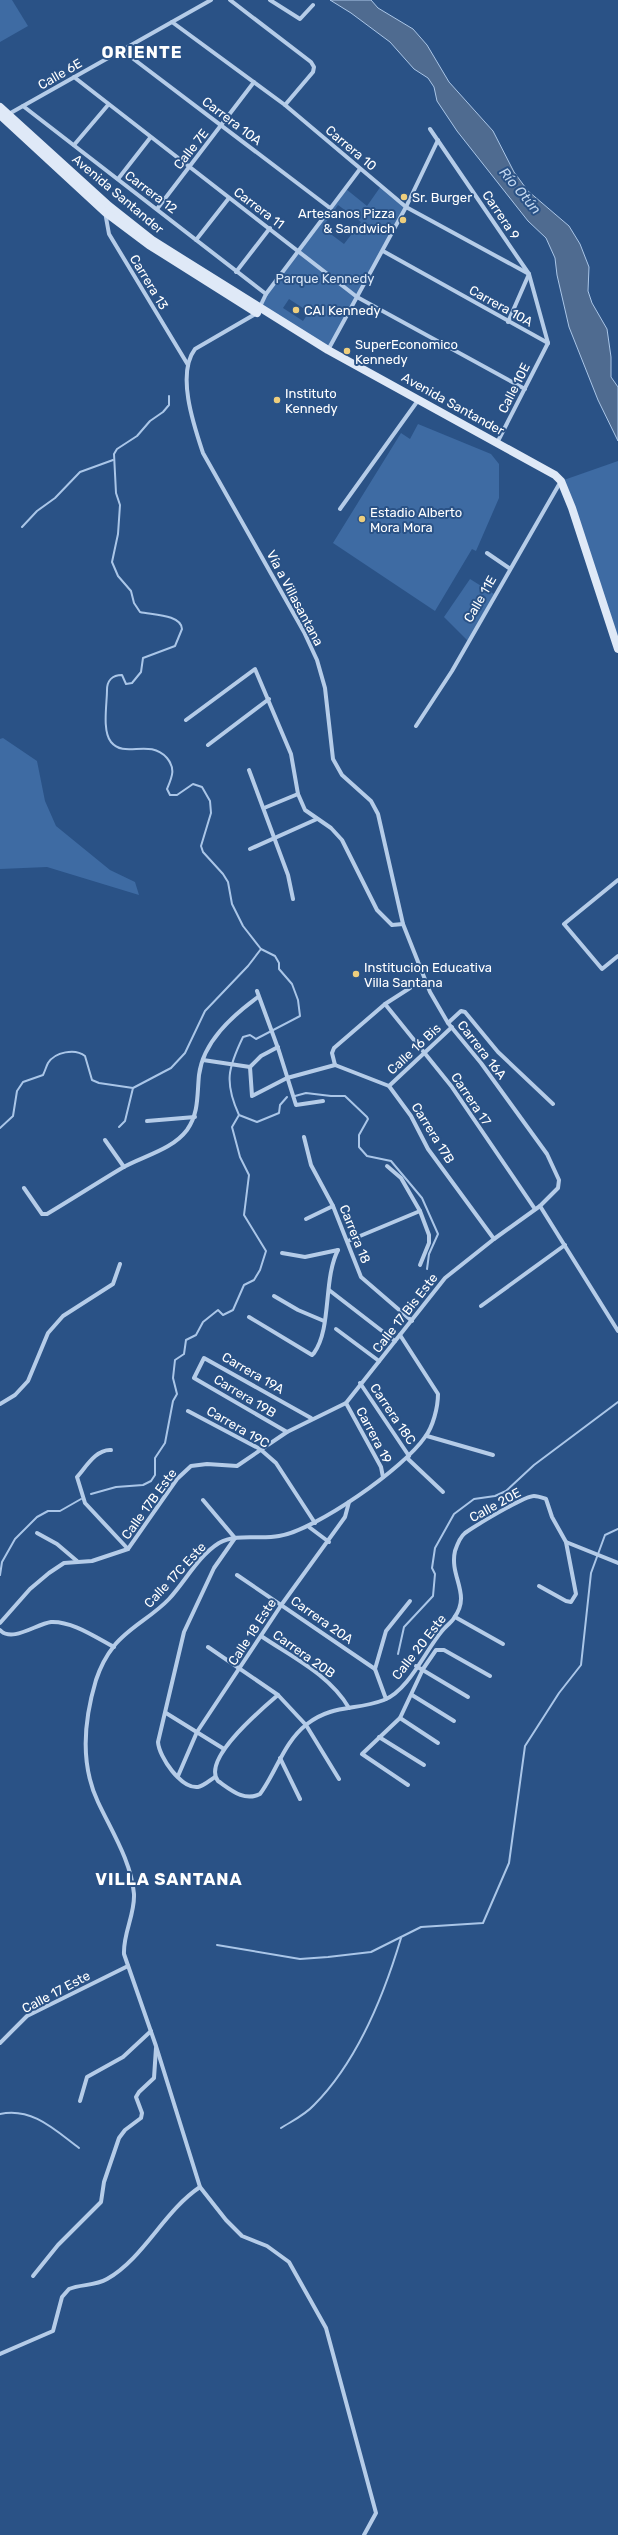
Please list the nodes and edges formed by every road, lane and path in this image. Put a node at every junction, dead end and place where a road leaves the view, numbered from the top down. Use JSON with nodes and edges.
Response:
{"nodes":[{"id":1,"x":211,"y":0,"type":"edge"},
{"id":2,"x":230,"y":0,"type":"edge"},
{"id":3,"x":270,"y":0,"type":"edge"},
{"id":4,"x":313,"y":5,"type":"dead end"},
{"id":5,"x":172,"y":22,"type":"junction"},
{"id":6,"x":122,"y":51,"type":"junction"},
{"id":7,"x":74,"y":77,"type":"junction"},
{"id":8,"x":254,"y":82,"type":"junction"},
{"id":9,"x":108,"y":105,"type":"junction"},
{"id":10,"x":285,"y":105,"type":"junction"},
{"id":11,"x":23,"y":106,"type":"junction"},
{"id":12,"x":0,"y":107,"type":"edge"},
{"id":13,"x":4,"y":116,"type":"edge"},
{"id":14,"x":221,"y":126,"type":"junction"},
{"id":15,"x":430,"y":129,"type":"dead end"},
{"id":16,"x":150,"y":138,"type":"junction"},
{"id":17,"x":438,"y":140,"type":"junction"},
{"id":18,"x":74,"y":145,"type":"junction"},
{"id":19,"x":189,"y":168,"type":"junction"},
{"id":20,"x":360,"y":169,"type":"junction"},
{"id":21,"x":118,"y":179,"type":"junction"},
{"id":22,"x":229,"y":198,"type":"junction"},
{"id":23,"x":406,"y":207,"type":"junction"},
{"id":24,"x":157,"y":208,"type":"junction"},
{"id":25,"x":330,"y":208,"type":"junction"},
{"id":26,"x":107,"y":209,"type":"junction"},
{"id":27,"x":270,"y":228,"type":"junction"},
{"id":28,"x":196,"y":240,"type":"junction"},
{"id":29,"x":299,"y":250,"type":"junction"},
{"id":30,"x":383,"y":251,"type":"junction"},
{"id":31,"x":236,"y":272,"type":"junction"},
{"id":32,"x":529,"y":274,"type":"junction"},
{"id":33,"x":266,"y":294,"type":"junction"},
{"id":34,"x":357,"y":297,"type":"junction"},
{"id":35,"x":259,"y":311,"type":"junction"},
{"id":36,"x":508,"y":322,"type":"junction"},
{"id":37,"x":548,"y":342,"type":"junction"},
{"id":38,"x":328,"y":350,"type":"junction"},
{"id":39,"x":188,"y":365,"type":"junction"},
{"id":40,"x":525,"y":389,"type":"junction"},
{"id":41,"x":419,"y":399,"type":"junction"},
{"id":42,"x":497,"y":443,"type":"junction"},
{"id":43,"x":561,"y":481,"type":"junction"},
{"id":44,"x":340,"y":509,"type":"dead end"},
{"id":45,"x":487,"y":553,"type":"dead end"},
{"id":46,"x":509,"y":568,"type":"junction"},
{"id":47,"x":618,"y":649,"type":"edge"},
{"id":48,"x":269,"y":699,"type":"junction"},
{"id":49,"x":186,"y":720,"type":"dead end"},
{"id":50,"x":416,"y":726,"type":"dead end"},
{"id":51,"x":208,"y":745,"type":"dead end"},
{"id":52,"x":249,"y":770,"type":"dead end"},
{"id":53,"x":298,"y":794,"type":"junction"},
{"id":54,"x":264,"y":808,"type":"junction"},
{"id":55,"x":317,"y":818,"type":"junction"},
{"id":56,"x":275,"y":836,"type":"junction"},
{"id":57,"x":250,"y":848,"type":"dead end"},
{"id":58,"x":618,"y":880,"type":"edge"},
{"id":59,"x":293,"y":899,"type":"dead end"},
{"id":60,"x":402,"y":924,"type":"junction"},
{"id":61,"x":618,"y":956,"type":"edge"},
{"id":62,"x":410,"y":988,"type":"dead end"},
{"id":63,"x":256,"y":991,"type":"dead end"},
{"id":64,"x":258,"y":997,"type":"junction"},
{"id":65,"x":385,"y":1004,"type":"junction"},
{"id":66,"x":448,"y":1023,"type":"junction"},
{"id":67,"x":452,"y":1027,"type":"junction"},
{"id":68,"x":278,"y":1047,"type":"junction"},
{"id":69,"x":424,"y":1052,"type":"junction"},
{"id":70,"x":203,"y":1060,"type":"junction"},
{"id":71,"x":335,"y":1065,"type":"junction"},
{"id":72,"x":250,"y":1067,"type":"junction"},
{"id":73,"x":287,"y":1078,"type":"junction"},
{"id":74,"x":389,"y":1086,"type":"junction"},
{"id":75,"x":323,"y":1101,"type":"dead end"},
{"id":76,"x":553,"y":1104,"type":"dead end"},
{"id":77,"x":195,"y":1117,"type":"junction"},
{"id":78,"x":147,"y":1121,"type":"dead end"},
{"id":79,"x":304,"y":1137,"type":"dead end"},
{"id":80,"x":105,"y":1140,"type":"dead end"},
{"id":81,"x":387,"y":1166,"type":"dead end"},
{"id":82,"x":124,"y":1167,"type":"junction"},
{"id":83,"x":559,"y":1180,"type":"joint"},
{"id":84,"x":24,"y":1188,"type":"dead end"},
{"id":85,"x":333,"y":1206,"type":"junction"},
{"id":86,"x":540,"y":1206,"type":"junction"},
{"id":87,"x":535,"y":1209,"type":"junction"},
{"id":88,"x":420,"y":1211,"type":"junction"},
{"id":89,"x":306,"y":1219,"type":"dead end"},
{"id":90,"x":494,"y":1239,"type":"junction"},
{"id":91,"x":348,"y":1241,"type":"junction"},
{"id":92,"x":565,"y":1245,"type":"junction"},
{"id":93,"x":282,"y":1253,"type":"dead end"},
{"id":94,"x":120,"y":1264,"type":"dead end"},
{"id":95,"x":420,"y":1265,"type":"dead end"},
{"id":96,"x":329,"y":1290,"type":"junction"},
{"id":97,"x":274,"y":1296,"type":"dead end"},
{"id":98,"x":481,"y":1306,"type":"dead end"},
{"id":99,"x":248,"y":1317,"type":"dead end"},
{"id":100,"x":324,"y":1321,"type":"junction"},
{"id":101,"x":412,"y":1321,"type":"junction"},
{"id":102,"x":336,"y":1329,"type":"dead end"},
{"id":103,"x":618,"y":1332,"type":"edge"},
{"id":104,"x":400,"y":1335,"type":"junction"},
{"id":105,"x":395,"y":1341,"type":"junction"},
{"id":106,"x":379,"y":1361,"type":"junction"},
{"id":107,"x":194,"y":1378,"type":"joint"},
{"id":108,"x":360,"y":1383,"type":"junction"},
{"id":109,"x":346,"y":1403,"type":"junction"},
{"id":110,"x":0,"y":1404,"type":"edge"},
{"id":111,"x":188,"y":1411,"type":"dead end"},
{"id":112,"x":311,"y":1418,"type":"junction"},
{"id":113,"x":286,"y":1432,"type":"junction"},
{"id":114,"x":426,"y":1436,"type":"junction"},
{"id":115,"x":260,"y":1449,"type":"junction"},
{"id":116,"x":111,"y":1450,"type":"dead end"},
{"id":117,"x":493,"y":1455,"type":"dead end"},
{"id":118,"x":408,"y":1457,"type":"junction"},
{"id":119,"x":383,"y":1477,"type":"junction"},
{"id":120,"x":443,"y":1492,"type":"dead end"},
{"id":121,"x":203,"y":1500,"type":"dead end"},
{"id":122,"x":349,"y":1502,"type":"junction"},
{"id":123,"x":315,"y":1524,"type":"junction"},
{"id":124,"x":309,"y":1527,"type":"junction"},
{"id":125,"x":37,"y":1533,"type":"dead end"},
{"id":126,"x":235,"y":1538,"type":"junction"},
{"id":127,"x":329,"y":1542,"type":"junction"},
{"id":128,"x":566,"y":1542,"type":"junction"},
{"id":129,"x":128,"y":1549,"type":"junction"},
{"id":130,"x":77,"y":1561,"type":"junction"},
{"id":131,"x":618,"y":1563,"type":"edge"},
{"id":132,"x":237,"y":1575,"type":"dead end"},
{"id":133,"x":539,"y":1586,"type":"dead end"},
{"id":134,"x":410,"y":1601,"type":"dead end"},
{"id":135,"x":282,"y":1604,"type":"junction"},
{"id":136,"x":455,"y":1618,"type":"junction"},
{"id":137,"x":0,"y":1623,"type":"edge"},
{"id":138,"x":0,"y":1630,"type":"edge"},
{"id":139,"x":262,"y":1636,"type":"junction"},
{"id":140,"x":503,"y":1644,"type":"dead end"},
{"id":141,"x":114,"y":1647,"type":"junction"},
{"id":142,"x":208,"y":1648,"type":"dead end"},
{"id":143,"x":416,"y":1666,"type":"junction"},
{"id":144,"x":240,"y":1669,"type":"junction"},
{"id":145,"x":375,"y":1669,"type":"junction"},
{"id":146,"x":423,"y":1669,"type":"junction"},
{"id":147,"x":490,"y":1676,"type":"dead end"},
{"id":148,"x":278,"y":1695,"type":"junction"},
{"id":149,"x":412,"y":1695,"type":"junction"},
{"id":150,"x":468,"y":1697,"type":"dead end"},
{"id":151,"x":386,"y":1699,"type":"junction"},
{"id":152,"x":349,"y":1708,"type":"junction"},
{"id":153,"x":166,"y":1713,"type":"junction"},
{"id":154,"x":400,"y":1718,"type":"junction"},
{"id":155,"x":454,"y":1721,"type":"dead end"},
{"id":156,"x":306,"y":1726,"type":"junction"},
{"id":157,"x":197,"y":1732,"type":"junction"},
{"id":158,"x":379,"y":1736,"type":"junction"},
{"id":159,"x":438,"y":1743,"type":"dead end"},
{"id":160,"x":224,"y":1749,"type":"junction"},
{"id":161,"x":280,"y":1758,"type":"junction"},
{"id":162,"x":424,"y":1765,"type":"dead end"},
{"id":163,"x":178,"y":1776,"type":"junction"},
{"id":164,"x":215,"y":1778,"type":"junction"},
{"id":165,"x":339,"y":1779,"type":"dead end"},
{"id":166,"x":408,"y":1785,"type":"dead end"},
{"id":167,"x":300,"y":1799,"type":"dead end"},
{"id":168,"x":128,"y":1966,"type":"junction"},
{"id":169,"x":151,"y":2030,"type":"junction"},
{"id":170,"x":0,"y":2043,"type":"edge"},
{"id":171,"x":156,"y":2046,"type":"junction"},
{"id":172,"x":80,"y":2101,"type":"dead end"},
{"id":173,"x":200,"y":2187,"type":"junction"},
{"id":174,"x":33,"y":2276,"type":"dead end"},
{"id":175,"x":0,"y":2354,"type":"edge"},
{"id":176,"x":364,"y":2535,"type":"edge"}],
"edges":[{"from":1,"to":5,"type":"street","name":"Calle 6E"},
{"from":2,"to":10,"type":"street"},
{"from":3,"to":4,"type":"street"},
{"from":5,"to":6,"type":"street","name":"Calle 6E"},
{"from":5,"to":8,"type":"street","name":"Carrera 10"},
{"from":6,"to":7,"type":"street","name":"Calle 6E"},
{"from":6,"to":14,"type":"street","name":"Carrera 10A"},
{"from":7,"to":9,"type":"street","name":"Carrera 11"},
{"from":7,"to":11,"type":"street","name":"Calle 6E"},
{"from":8,"to":10,"type":"street","name":"Carrera 10"},
{"from":8,"to":14,"type":"street","name":"Calle 7E"},
{"from":9,"to":16,"type":"street","name":"Carrera 11"},
{"from":9,"to":18,"type":"street"},
{"from":10,"to":20,"type":"street","name":"Carrera 10"},
{"from":11,"to":13,"type":"street","name":"Calle 6E"},
{"from":11,"to":18,"type":"street","name":"Carrera 12"},
{"from":12,"to":13,"type":"street","name":"Avenida Santander"},
{"from":13,"to":26,"type":"street","name":"Avenida Santander"},
{"from":14,"to":19,"type":"street","name":"Calle 7E"},
{"from":14,"to":25,"type":"street","name":"Carrera 10A"},
{"from":15,"to":17,"type":"street","name":"Carrera 9"},
{"from":16,"to":19,"type":"street","name":"Carrera 11"},
{"from":16,"to":21,"type":"street"},
{"from":17,"to":23,"type":"street"},
{"from":17,"to":32,"type":"street","name":"Carrera 9"},
{"from":18,"to":21,"type":"street","name":"Carrera 12"},
{"from":19,"to":22,"type":"street","name":"Carrera 11"},
{"from":19,"to":24,"type":"street","name":"Calle 7E"},
{"from":20,"to":23,"type":"street","name":"Carrera 10"},
{"from":20,"to":25,"type":"street"},
{"from":21,"to":24,"type":"street","name":"Carrera 12"},
{"from":22,"to":27,"type":"street","name":"Carrera 11"},
{"from":22,"to":28,"type":"street"},
{"from":23,"to":30,"type":"street"},
{"from":23,"to":32,"type":"street","name":"Carrera 10"},
{"from":24,"to":28,"type":"street","name":"Carrera 12"},
{"from":25,"to":29,"type":"street"},
{"from":26,"to":35,"type":"street","name":"Avenida Santander"},
{"from":26,"to":39,"type":"street","name":"Carrera 13"},
{"from":27,"to":29,"type":"street","name":"Carrera 11"},
{"from":27,"to":31,"type":"street"},
{"from":28,"to":31,"type":"street","name":"Carrera 12"},
{"from":29,"to":33,"type":"street"},
{"from":29,"to":34,"type":"street","name":"Carrera 11"},
{"from":30,"to":34,"type":"street"},
{"from":30,"to":36,"type":"street","name":"Carrera 10A"},
{"from":31,"to":33,"type":"street","name":"Carrera 12"},
{"from":32,"to":36,"type":"street"},
{"from":32,"to":37,"type":"street","name":"Carrera 9"},
{"from":33,"to":35,"type":"street"},
{"from":34,"to":38,"type":"street"},
{"from":34,"to":40,"type":"street","name":"Carrera 11"},
{"from":35,"to":38,"type":"street","name":"Avenida Santander"},
{"from":35,"to":39,"type":"street"},
{"from":36,"to":37,"type":"street","name":"Carrera 10A"},
{"from":37,"to":40,"type":"street","name":"Calle 10E"},
{"from":38,"to":41,"type":"street","name":"Avenida Santander"},
{"from":39,"to":60,"type":"street","name":"Vía a Villasantana"},
{"from":40,"to":42,"type":"street","name":"Calle 10E"},
{"from":41,"to":42,"type":"street","name":"Avenida Santander"},
{"from":41,"to":44,"type":"street"},
{"from":42,"to":43,"type":"street","name":"Avenida Santander"},
{"from":43,"to":46,"type":"street","name":"Calle 11E"},
{"from":43,"to":47,"type":"street"},
{"from":45,"to":46,"type":"street"},
{"from":46,"to":50,"type":"street","name":"Calle 11E"},
{"from":48,"to":49,"type":"street"},
{"from":48,"to":51,"type":"street"},
{"from":48,"to":53,"type":"street"},
{"from":52,"to":54,"type":"street"},
{"from":53,"to":54,"type":"street"},
{"from":53,"to":55,"type":"street"},
{"from":54,"to":56,"type":"street"},
{"from":55,"to":56,"type":"street"},
{"from":55,"to":60,"type":"street"},
{"from":56,"to":57,"type":"street"},
{"from":56,"to":59,"type":"street"},
{"from":58,"to":61,"type":"street"},
{"from":60,"to":66,"type":"street","name":"Carrera 16A"},
{"from":62,"to":65,"type":"street"},
{"from":63,"to":64,"type":"street"},
{"from":64,"to":68,"type":"street"},
{"from":64,"to":70,"type":"street"},
{"from":65,"to":69,"type":"street","name":"Carrera 17"},
{"from":65,"to":71,"type":"street"},
{"from":66,"to":67,"type":"street","name":"Carrera 16A"},
{"from":66,"to":76,"type":"street"},
{"from":67,"to":69,"type":"street","name":"Calle 16 Bis"},
{"from":67,"to":83,"type":"street","name":"Carrera 16A"},
{"from":68,"to":72,"type":"street"},
{"from":68,"to":73,"type":"street"},
{"from":69,"to":74,"type":"street","name":"Calle 16 Bis"},
{"from":69,"to":87,"type":"street","name":"Carrera 17"},
{"from":70,"to":72,"type":"street"},
{"from":70,"to":77,"type":"street"},
{"from":71,"to":73,"type":"street"},
{"from":71,"to":74,"type":"street"},
{"from":72,"to":73,"type":"street"},
{"from":73,"to":75,"type":"street"},
{"from":74,"to":90,"type":"street","name":"Carrera 17B"},
{"from":77,"to":78,"type":"street"},
{"from":77,"to":82,"type":"street"},
{"from":79,"to":85,"type":"street","name":"Carrera 18"},
{"from":80,"to":82,"type":"street"},
{"from":81,"to":88,"type":"street"},
{"from":82,"to":84,"type":"street"},
{"from":83,"to":86,"type":"street","name":"Calle 17 Bis Este"},
{"from":85,"to":89,"type":"street"},
{"from":85,"to":91,"type":"street","name":"Carrera 18"},
{"from":86,"to":87,"type":"street","name":"Calle 17 Bis Este"},
{"from":86,"to":92,"type":"street"},
{"from":87,"to":90,"type":"street","name":"Calle 17 Bis Este"},
{"from":88,"to":91,"type":"street"},
{"from":88,"to":95,"type":"street"},
{"from":90,"to":101,"type":"street","name":"Calle 17 Bis Este"},
{"from":91,"to":101,"type":"street","name":"Carrera 18"},
{"from":92,"to":98,"type":"street"},
{"from":92,"to":103,"type":"street"},
{"from":93,"to":96,"type":"street"},
{"from":94,"to":110,"type":"street"},
{"from":96,"to":100,"type":"street"},
{"from":96,"to":105,"type":"street"},
{"from":97,"to":100,"type":"street"},
{"from":99,"to":100,"type":"street"},
{"from":101,"to":104,"type":"street","name":"Calle 17 Bis Este"},
{"from":102,"to":106,"type":"street"},
{"from":104,"to":105,"type":"street","name":"Calle 17 Bis Este"},
{"from":104,"to":114,"type":"street"},
{"from":105,"to":106,"type":"street","name":"Calle 17 Bis Este"},
{"from":106,"to":108,"type":"street","name":"Calle 17 Bis Este"},
{"from":107,"to":112,"type":"street","name":"Carrera 19A"},
{"from":107,"to":113,"type":"street","name":"Carrera 19B"},
{"from":108,"to":109,"type":"street","name":"Calle 17 Bis Este"},
{"from":108,"to":118,"type":"street","name":"Carrera 18C"},
{"from":109,"to":112,"type":"street"},
{"from":109,"to":119,"type":"street","name":"Carrera 19"},
{"from":111,"to":115,"type":"street","name":"Carrera 19C"},
{"from":112,"to":113,"type":"street"},
{"from":113,"to":115,"type":"street"},
{"from":114,"to":117,"type":"street"},
{"from":114,"to":118,"type":"street"},
{"from":115,"to":123,"type":"street","name":"Carrera 19C"},
{"from":115,"to":129,"type":"street","name":"Calle 17B Este"},
{"from":116,"to":129,"type":"street"},
{"from":118,"to":119,"type":"street"},
{"from":118,"to":120,"type":"street","name":"Carrera 18C"},
{"from":119,"to":122,"type":"street"},
{"from":121,"to":126,"type":"street"},
{"from":122,"to":123,"type":"street"},
{"from":122,"to":127,"type":"street","name":"Calle 18 Este"},
{"from":123,"to":124,"type":"street"},
{"from":124,"to":126,"type":"street"},
{"from":124,"to":127,"type":"street"},
{"from":125,"to":130,"type":"street"},
{"from":126,"to":141,"type":"street","name":"Calle 17C Este"},
{"from":126,"to":153,"type":"street"},
{"from":127,"to":135,"type":"street","name":"Calle 18 Este"},
{"from":128,"to":131,"type":"street"},
{"from":128,"to":133,"type":"street"},
{"from":128,"to":136,"type":"street","name":"Calle 20E"},
{"from":129,"to":130,"type":"street","name":"Calle 17B Este"},
{"from":130,"to":137,"type":"street","name":"Calle 17B Este"},
{"from":132,"to":135,"type":"street","name":"Carrera 20A"},
{"from":134,"to":145,"type":"street"},
{"from":135,"to":139,"type":"street","name":"Calle 18 Este"},
{"from":135,"to":145,"type":"street","name":"Carrera 20A"},
{"from":136,"to":140,"type":"street"},
{"from":136,"to":143,"type":"street","name":"Calle 20 Este"},
{"from":138,"to":141,"type":"street"},
{"from":139,"to":144,"type":"street","name":"Calle 18 Este"},
{"from":139,"to":152,"type":"street","name":"Carrera 20B"},
{"from":141,"to":168,"type":"street"},
{"from":142,"to":144,"type":"street"},
{"from":143,"to":146,"type":"street"},
{"from":143,"to":151,"type":"street","name":"Calle 20 Este"},
{"from":144,"to":148,"type":"street"},
{"from":144,"to":157,"type":"street","name":"Calle 18 Este"},
{"from":145,"to":151,"type":"street"},
{"from":146,"to":147,"type":"street","name":"Calle 20 Este"},
{"from":146,"to":149,"type":"street","name":"Calle 20 Este"},
{"from":146,"to":150,"type":"street"},
{"from":148,"to":156,"type":"street"},
{"from":148,"to":160,"type":"street"},
{"from":149,"to":154,"type":"street","name":"Calle 20 Este"},
{"from":149,"to":155,"type":"street"},
{"from":151,"to":152,"type":"street","name":"Calle 20 Este"},
{"from":152,"to":156,"type":"street","name":"Calle 20 Este"},
{"from":153,"to":157,"type":"street"},
{"from":153,"to":163,"type":"street"},
{"from":154,"to":158,"type":"street","name":"Calle 20 Este"},
{"from":154,"to":159,"type":"street"},
{"from":156,"to":161,"type":"street","name":"Calle 20 Este"},
{"from":156,"to":165,"type":"street"},
{"from":157,"to":160,"type":"street"},
{"from":157,"to":163,"type":"street","name":"Calle 18 Este"},
{"from":158,"to":162,"type":"street"},
{"from":158,"to":166,"type":"street","name":"Calle 20 Este"},
{"from":160,"to":164,"type":"street"},
{"from":161,"to":164,"type":"street","name":"Calle 20 Este"},
{"from":161,"to":167,"type":"street"},
{"from":163,"to":164,"type":"street"},
{"from":168,"to":169,"type":"street"},
{"from":168,"to":170,"type":"street","name":"Calle 17 Este"},
{"from":169,"to":171,"type":"street"},
{"from":169,"to":172,"type":"street"},
{"from":171,"to":173,"type":"street"},
{"from":171,"to":174,"type":"street"},
{"from":173,"to":175,"type":"street"},
{"from":173,"to":176,"type":"street"}]}
